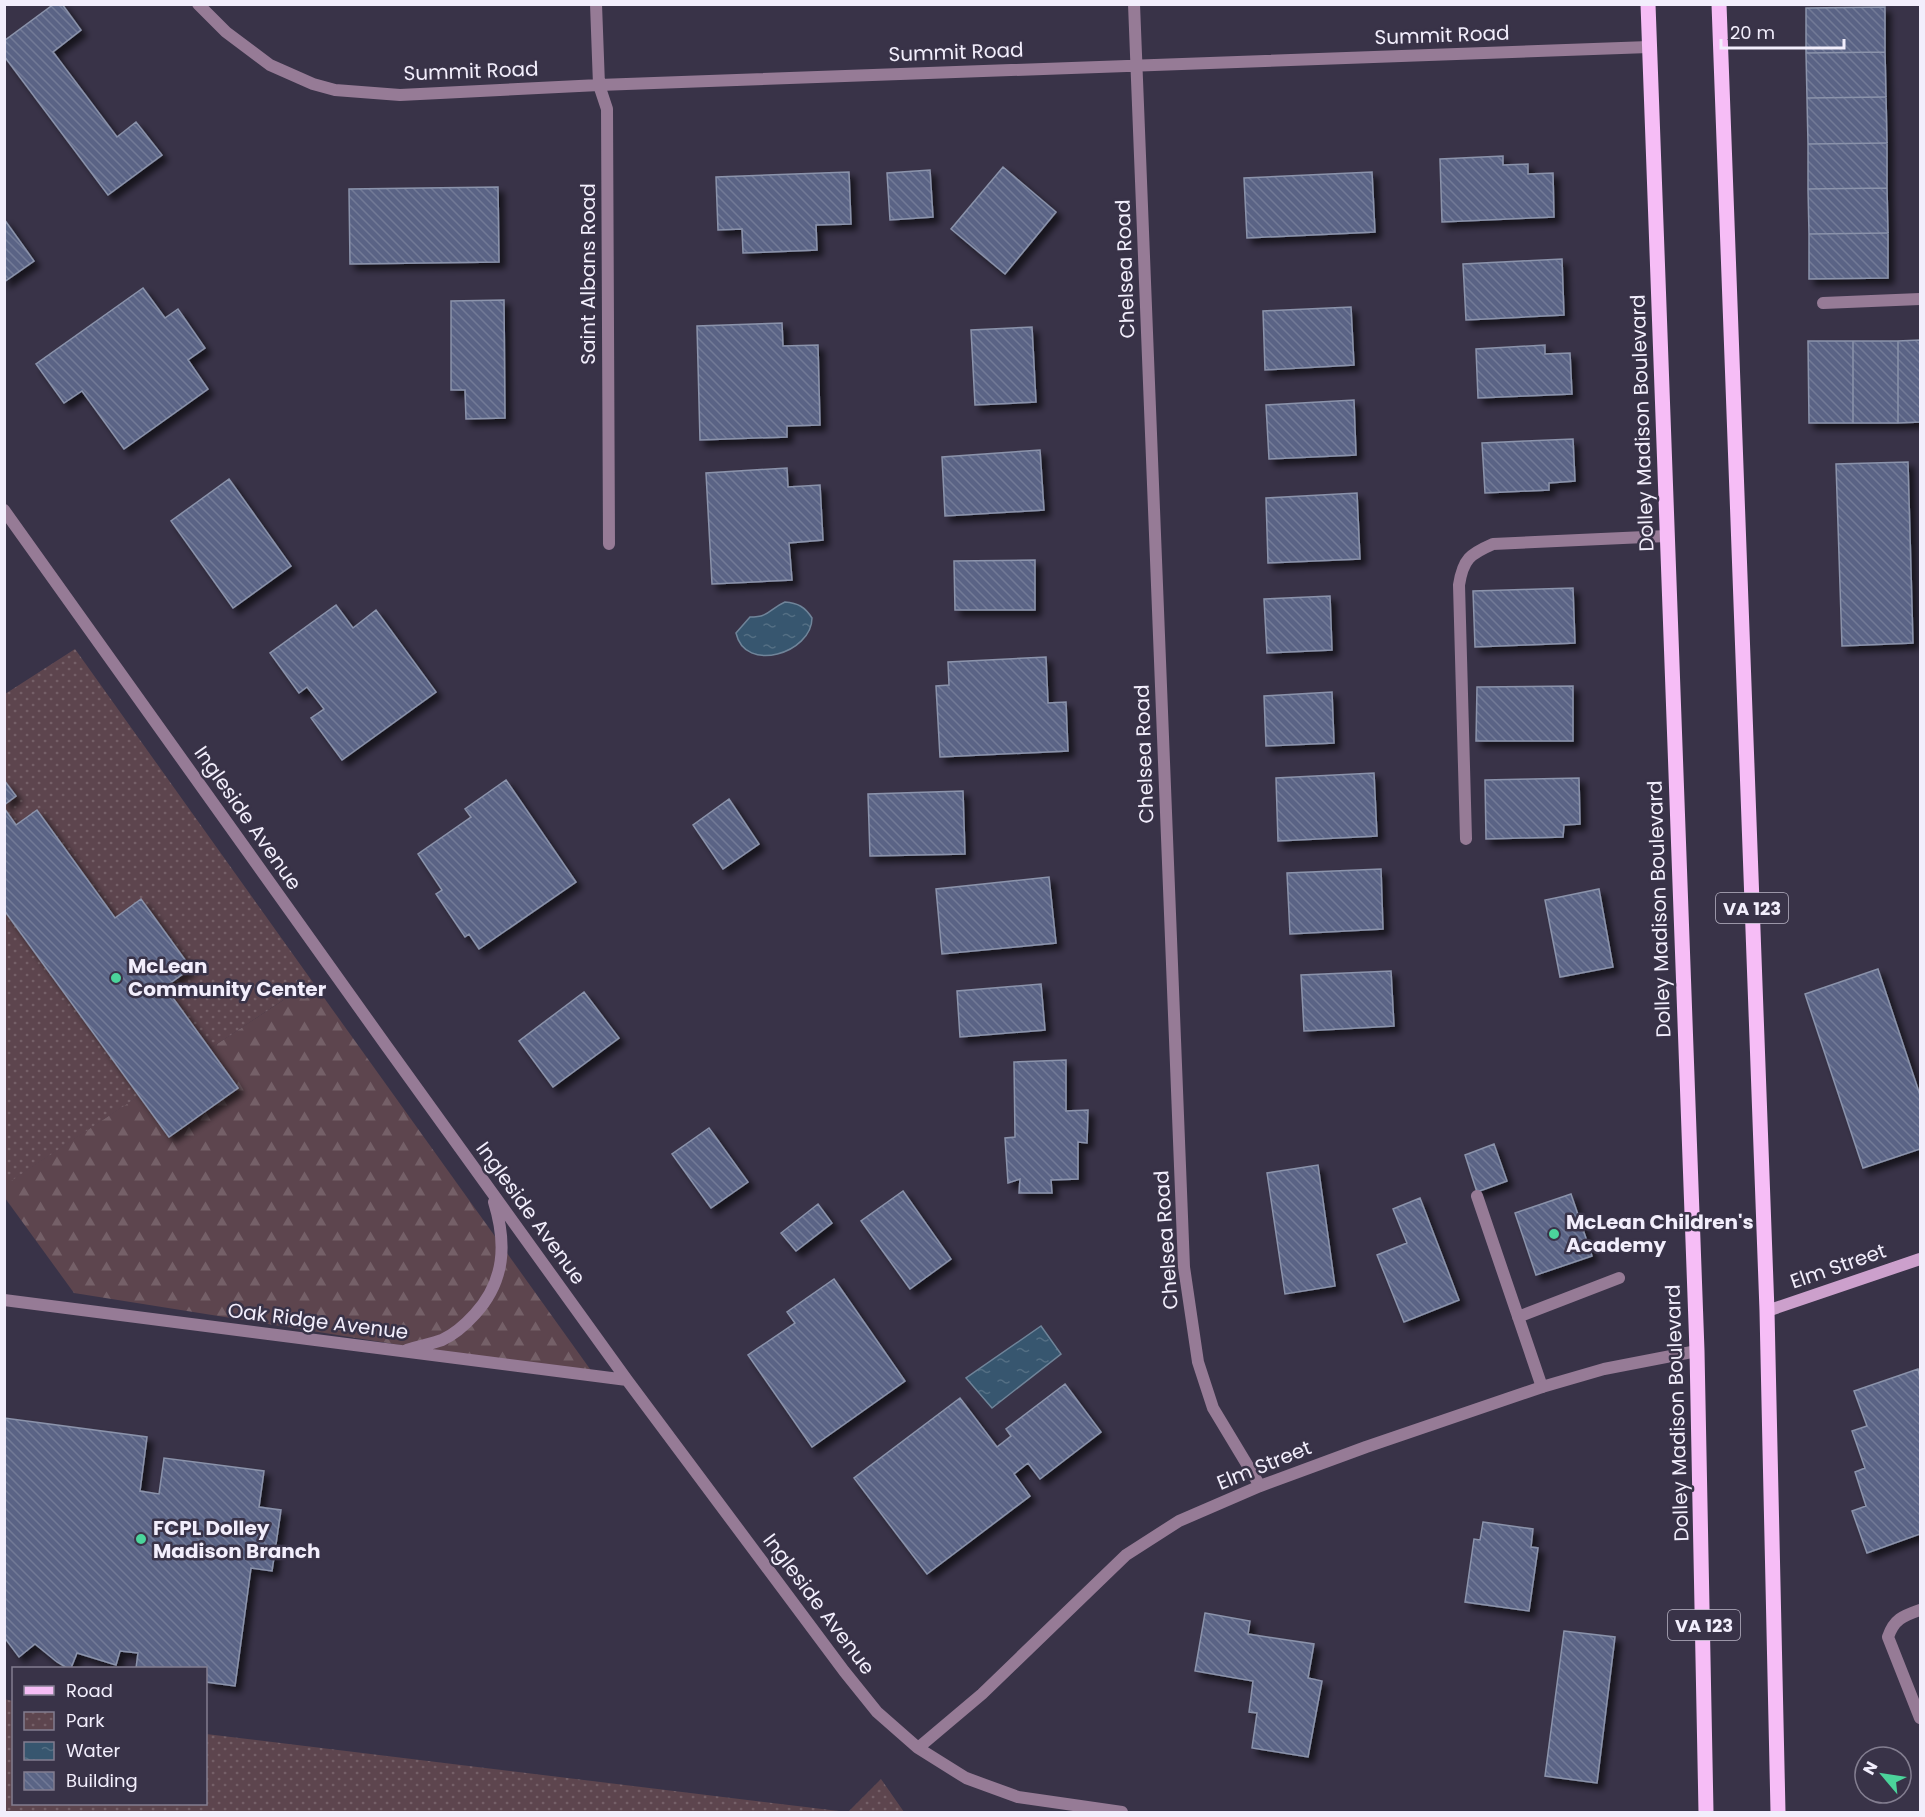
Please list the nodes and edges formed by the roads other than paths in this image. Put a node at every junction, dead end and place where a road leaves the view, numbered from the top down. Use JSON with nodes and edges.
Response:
{"nodes":[{"id":1,"x":198,"y":4,"type":"edge"},
{"id":2,"x":596,"y":4,"type":"edge"},
{"id":3,"x":1134,"y":4,"type":"edge"},
{"id":4,"x":1648,"y":4,"type":"edge"},
{"id":5,"x":1719,"y":4,"type":"edge"},
{"id":6,"x":1649,"y":47,"type":"junction"},
{"id":7,"x":1136,"y":65,"type":"junction"},
{"id":8,"x":599,"y":85,"type":"junction"},
{"id":9,"x":1920,"y":299,"type":"edge"},
{"id":10,"x":1822,"y":303,"type":"dead end"},
{"id":11,"x":4,"y":510,"type":"edge"},
{"id":12,"x":1667,"y":536,"type":"junction"},
{"id":13,"x":609,"y":544,"type":"dead end"},
{"id":14,"x":1466,"y":839,"type":"dead end"},
{"id":15,"x":490,"y":1190,"type":"junction"},
{"id":16,"x":1477,"y":1196,"type":"dead end"},
{"id":17,"x":1920,"y":1258,"type":"edge"},
{"id":18,"x":1619,"y":1278,"type":"dead end"},
{"id":19,"x":4,"y":1300,"type":"edge"},
{"id":20,"x":1767,"y":1311,"type":"junction"},
{"id":21,"x":1518,"y":1317,"type":"junction"},
{"id":22,"x":401,"y":1351,"type":"junction"},
{"id":23,"x":1697,"y":1351,"type":"junction"},
{"id":24,"x":627,"y":1380,"type":"junction"},
{"id":25,"x":1542,"y":1387,"type":"junction"},
{"id":26,"x":1260,"y":1486,"type":"junction"},
{"id":27,"x":1920,"y":1610,"type":"edge"},
{"id":28,"x":1920,"y":1718,"type":"edge"},
{"id":29,"x":918,"y":1748,"type":"junction"},
{"id":30,"x":1706,"y":1785,"type":"junction"},
{"id":31,"x":1122,"y":1812,"type":"edge"},
{"id":32,"x":1706,"y":1812,"type":"edge"},
{"id":33,"x":1718,"y":1812,"type":"edge"},
{"id":34,"x":1778,"y":1812,"type":"edge"}],
"edges":[{"from":1,"to":8,"type":"street","name":"Summit Road"},
{"from":2,"to":8,"type":"street","name":"Saint Albans Road"},
{"from":3,"to":7,"type":"street","name":"Chelsea Road"},
{"from":4,"to":6,"type":"main road","name":"Dolley Madison Boulevard","number":"VA 123"},
{"from":5,"to":20,"type":"main road","number":"VA 123"},
{"from":6,"to":7,"type":"street","name":"Summit Road"},
{"from":6,"to":12,"type":"main road","name":"Dolley Madison Boulevard","number":"VA 123"},
{"from":7,"to":8,"type":"street","name":"Summit Road"},
{"from":7,"to":26,"type":"street","name":"Chelsea Road"},
{"from":8,"to":13,"type":"street","name":"Saint Albans Road"},
{"from":9,"to":10,"type":"street"},
{"from":11,"to":15,"type":"street","name":"Ingleside Avenue"},
{"from":12,"to":14,"type":"street"},
{"from":12,"to":23,"type":"main road","name":"Dolley Madison Boulevard","number":"VA 123"},
{"from":15,"to":22,"type":"street"},
{"from":15,"to":24,"type":"street","name":"Ingleside Avenue"},
{"from":16,"to":21,"type":"street"},
{"from":17,"to":20,"type":"street","name":"Elm Street"},
{"from":18,"to":21,"type":"street"},
{"from":19,"to":22,"type":"street","name":"Oak Ridge Avenue"},
{"from":20,"to":34,"type":"main road","number":"VA 123"},
{"from":21,"to":25,"type":"street"},
{"from":22,"to":24,"type":"street","name":"Oak Ridge Avenue"},
{"from":23,"to":25,"type":"street","name":"Elm Street"},
{"from":23,"to":30,"type":"main road","name":"Dolley Madison Boulevard","number":"VA 123"},
{"from":24,"to":29,"type":"street","name":"Ingleside Avenue"},
{"from":25,"to":26,"type":"street","name":"Elm Street"},
{"from":26,"to":29,"type":"street","name":"Elm Street"},
{"from":27,"to":28,"type":"street"},
{"from":29,"to":31,"type":"street","name":"Ingleside Avenue"},
{"from":30,"to":32,"type":"main road","name":"Dolley Madison Boulevard","number":"VA 123"},
{"from":30,"to":33,"type":"main road"}]}
